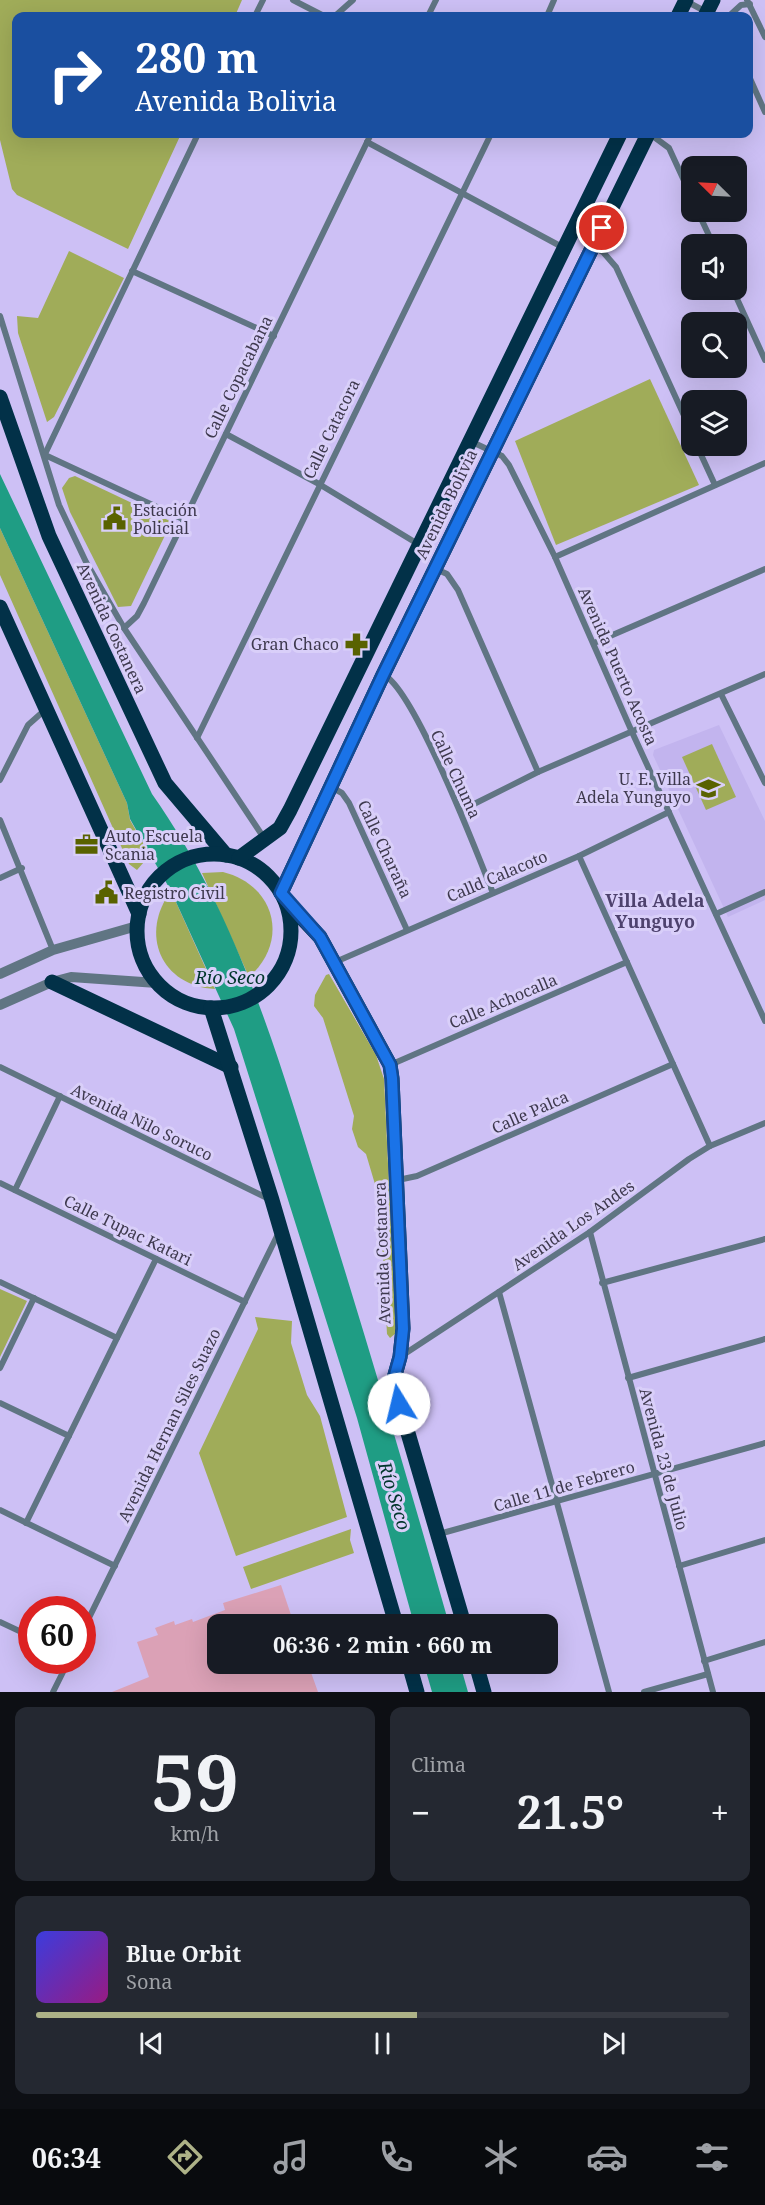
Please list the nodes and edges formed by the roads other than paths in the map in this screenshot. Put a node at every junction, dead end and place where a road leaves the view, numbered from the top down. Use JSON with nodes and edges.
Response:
{"nodes":[{"id":1,"x":293,"y":0,"type":"edge"},
{"id":2,"x":353,"y":0,"type":"edge"},
{"id":3,"x":686,"y":1,"type":"edge"},
{"id":4,"x":748,"y":2,"type":"edge"},
{"id":5,"x":710,"y":11,"type":"edge"},
{"id":6,"x":316,"y":12,"type":"edge"},
{"id":7,"x":340,"y":12,"type":"edge"},
{"id":8,"x":732,"y":12,"type":"edge"},
{"id":9,"x":753,"y":12,"type":"edge"},
{"id":10,"x":765,"y":37,"type":"edge"},
{"id":11,"x":753,"y":85,"type":"edge"},
{"id":12,"x":765,"y":112,"type":"edge"},
{"id":13,"x":196,"y":138,"type":"edge"},
{"id":14,"x":369,"y":138,"type":"edge"},
{"id":15,"x":489,"y":138,"type":"edge"},
{"id":16,"x":618,"y":138,"type":"edge"},
{"id":17,"x":647,"y":138,"type":"edge"},
{"id":18,"x":655,"y":138,"type":"edge"},
{"id":19,"x":367,"y":142,"type":"junction"},
{"id":20,"x":681,"y":174,"type":"edge"},
{"id":21,"x":463,"y":194,"type":"junction"},
{"id":22,"x":592,"y":247,"type":"junction"},
{"id":23,"x":564,"y":248,"type":"junction"},
{"id":24,"x":132,"y":271,"type":"junction"},
{"id":25,"x":738,"y":300,"type":"edge"},
{"id":26,"x":0,"y":316,"type":"edge"},
{"id":27,"x":274,"y":336,"type":"junction"},
{"id":28,"x":765,"y":358,"type":"edge"},
{"id":29,"x":0,"y":397,"type":"edge"},
{"id":30,"x":681,"y":409,"type":"edge"},
{"id":31,"x":226,"y":434,"type":"junction"},
{"id":32,"x":470,"y":440,"type":"junction"},
{"id":33,"x":493,"y":451,"type":"junction"},
{"id":34,"x":45,"y":454,"type":"junction"},
{"id":35,"x":702,"y":456,"type":"edge"},
{"id":36,"x":765,"y":464,"type":"edge"},
{"id":37,"x":319,"y":484,"type":"junction"},
{"id":38,"x":715,"y":485,"type":"junction"},
{"id":39,"x":185,"y":520,"type":"junction"},
{"id":40,"x":420,"y":544,"type":"junction"},
{"id":41,"x":555,"y":557,"type":"junction"},
{"id":42,"x":435,"y":568,"type":"junction"},
{"id":43,"x":765,"y":569,"type":"edge"},
{"id":44,"x":0,"y":607,"type":"edge"},
{"id":45,"x":124,"y":628,"type":"junction"},
{"id":46,"x":594,"y":643,"type":"junction"},
{"id":47,"x":765,"y":674,"type":"edge"},
{"id":48,"x":383,"y":675,"type":"junction"},
{"id":49,"x":721,"y":693,"type":"junction"},
{"id":50,"x":47,"y":708,"type":"junction"},
{"id":51,"x":632,"y":732,"type":"junction"},
{"id":52,"x":197,"y":738,"type":"junction"},
{"id":53,"x":538,"y":772,"type":"junction"},
{"id":54,"x":763,"y":774,"type":"edge"},
{"id":55,"x":0,"y":780,"type":"edge"},
{"id":56,"x":765,"y":783,"type":"edge"},
{"id":57,"x":331,"y":787,"type":"junction"},
{"id":58,"x":460,"y":811,"type":"junction"},
{"id":59,"x":669,"y":812,"type":"junction"},
{"id":60,"x":0,"y":820,"type":"edge"},
{"id":61,"x":265,"y":839,"type":"junction"},
{"id":62,"x":226,"y":855,"type":"junction"},
{"id":63,"x":579,"y":856,"type":"junction"},
{"id":64,"x":22,"y":868,"type":"junction"},
{"id":65,"x":0,"y":878,"type":"edge"},
{"id":66,"x":765,"y":892,"type":"edge"},
{"id":67,"x":493,"y":893,"type":"junction"},
{"id":68,"x":283,"y":896,"type":"junction"},
{"id":69,"x":140,"y":914,"type":"junction"},
{"id":70,"x":716,"y":914,"type":"junction"},
{"id":71,"x":407,"y":930,"type":"junction"},
{"id":72,"x":53,"y":950,"type":"junction"},
{"id":73,"x":627,"y":962,"type":"junction"},
{"id":74,"x":333,"y":963,"type":"junction"},
{"id":75,"x":0,"y":974,"type":"edge"},
{"id":76,"x":52,"y":982,"type":"junction"},
{"id":77,"x":157,"y":983,"type":"junction"},
{"id":78,"x":0,"y":1005,"type":"edge"},
{"id":79,"x":762,"y":1006,"type":"edge"},
{"id":80,"x":218,"y":1008,"type":"junction"},
{"id":81,"x":765,"y":1021,"type":"edge"},
{"id":82,"x":673,"y":1064,"type":"junction"},
{"id":83,"x":390,"y":1065,"type":"junction"},
{"id":84,"x":0,"y":1067,"type":"edge"},
{"id":85,"x":231,"y":1067,"type":"junction"},
{"id":86,"x":60,"y":1096,"type":"junction"},
{"id":87,"x":765,"y":1123,"type":"edge"},
{"id":88,"x":710,"y":1146,"type":"junction"},
{"id":89,"x":397,"y":1180,"type":"junction"},
{"id":90,"x":0,"y":1183,"type":"edge"},
{"id":91,"x":15,"y":1190,"type":"junction"},
{"id":92,"x":272,"y":1200,"type":"junction"},
{"id":93,"x":280,"y":1229,"type":"junction"},
{"id":94,"x":590,"y":1232,"type":"junction"},
{"id":95,"x":765,"y":1239,"type":"edge"},
{"id":96,"x":156,"y":1259,"type":"junction"},
{"id":97,"x":0,"y":1282,"type":"edge"},
{"id":98,"x":602,"y":1283,"type":"junction"},
{"id":99,"x":499,"y":1292,"type":"junction"},
{"id":100,"x":34,"y":1298,"type":"junction"},
{"id":101,"x":245,"y":1302,"type":"junction"},
{"id":102,"x":117,"y":1338,"type":"junction"},
{"id":103,"x":765,"y":1339,"type":"edge"},
{"id":104,"x":400,"y":1357,"type":"junction"},
{"id":105,"x":0,"y":1368,"type":"edge"},
{"id":106,"x":628,"y":1378,"type":"junction"},
{"id":107,"x":0,"y":1403,"type":"edge"},
{"id":108,"x":69,"y":1436,"type":"junction"},
{"id":109,"x":765,"y":1443,"type":"edge"},
{"id":110,"x":654,"y":1474,"type":"junction"},
{"id":111,"x":557,"y":1502,"type":"junction"},
{"id":112,"x":0,"y":1510,"type":"edge"},
{"id":113,"x":27,"y":1522,"type":"junction"},
{"id":114,"x":438,"y":1534,"type":"junction"},
{"id":115,"x":765,"y":1540,"type":"edge"},
{"id":116,"x":115,"y":1566,"type":"junction"},
{"id":117,"x":679,"y":1566,"type":"junction"},
{"id":118,"x":96,"y":1604,"type":"edge"},
{"id":119,"x":393,"y":1614,"type":"edge"},
{"id":120,"x":461,"y":1614,"type":"edge"},
{"id":121,"x":0,"y":1622,"type":"edge"},
{"id":122,"x":18,"y":1630,"type":"edge"},
{"id":123,"x":765,"y":1642,"type":"edge"},
{"id":124,"x":704,"y":1661,"type":"junction"},
{"id":125,"x":62,"y":1674,"type":"edge"},
{"id":126,"x":411,"y":1674,"type":"edge"},
{"id":127,"x":479,"y":1674,"type":"edge"},
{"id":128,"x":708,"y":1674,"type":"junction"},
{"id":129,"x":53,"y":1692,"type":"edge"},
{"id":130,"x":417,"y":1692,"type":"edge"},
{"id":131,"x":484,"y":1692,"type":"edge"},
{"id":132,"x":609,"y":1692,"type":"edge"},
{"id":133,"x":644,"y":1692,"type":"edge"},
{"id":134,"x":713,"y":1692,"type":"edge"}],
"edges":[{"from":1,"to":6,"type":"street"},
{"from":2,"to":7,"type":"street"},
{"from":3,"to":5,"type":"street"},
{"from":4,"to":8,"type":"street"},
{"from":9,"to":10,"type":"street"},
{"from":11,"to":12,"type":"street"},
{"from":13,"to":24,"type":"street"},
{"from":14,"to":19,"type":"street","name":"Calle Copacabana"},
{"from":15,"to":21,"type":"street","name":"Calle Catacora"},
{"from":16,"to":23,"type":"main road","name":"Avenida Bolivia"},
{"from":17,"to":22,"type":"main road","name":"Avenida Bolivia"},
{"from":18,"to":20,"type":"street"},
{"from":19,"to":21,"type":"street"},
{"from":19,"to":27,"type":"street","name":"Calle Copacabana"},
{"from":21,"to":23,"type":"street"},
{"from":21,"to":37,"type":"street","name":"Calle Catacora"},
{"from":22,"to":30,"type":"street"},
{"from":22,"to":33,"type":"main road","name":"Avenida Bolivia"},
{"from":23,"to":32,"type":"main road","name":"Avenida Bolivia"},
{"from":24,"to":27,"type":"street"},
{"from":24,"to":34,"type":"street"},
{"from":25,"to":28,"type":"street"},
{"from":26,"to":34,"type":"street"},
{"from":27,"to":31,"type":"street","name":"Calle Copacabana"},
{"from":29,"to":62,"type":"main road","name":"Avenida Costanera"},
{"from":31,"to":37,"type":"street"},
{"from":31,"to":39,"type":"street","name":"Calle Copacabana"},
{"from":32,"to":33,"type":"street","name":"Avenida Puerto Acosta"},
{"from":32,"to":40,"type":"main road","name":"Avenida Bolivia"},
{"from":33,"to":41,"type":"street","name":"Avenida Puerto Acosta"},
{"from":33,"to":42,"type":"main road","name":"Avenida Bolivia"},
{"from":34,"to":39,"type":"street"},
{"from":34,"to":45,"type":"street"},
{"from":35,"to":38,"type":"street"},
{"from":36,"to":38,"type":"street"},
{"from":37,"to":40,"type":"street"},
{"from":37,"to":52,"type":"street","name":"Calle Catacora"},
{"from":38,"to":41,"type":"street"},
{"from":39,"to":45,"type":"street","name":"Calle Copacabana"},
{"from":40,"to":61,"type":"main road","name":"Avenida Bolivia"},
{"from":41,"to":46,"type":"street","name":"Avenida Puerto Acosta"},
{"from":42,"to":48,"type":"main road","name":"Avenida Bolivia"},
{"from":42,"to":53,"type":"street"},
{"from":43,"to":46,"type":"street"},
{"from":44,"to":50,"type":"main road"},
{"from":45,"to":52,"type":"street"},
{"from":46,"to":51,"type":"street","name":"Avenida Puerto Acosta"},
{"from":47,"to":49,"type":"street"},
{"from":48,"to":57,"type":"main road","name":"Avenida Bolivia"},
{"from":48,"to":58,"type":"street","name":"Calle Chuma"},
{"from":49,"to":51,"type":"street"},
{"from":49,"to":54,"type":"street"},
{"from":50,"to":55,"type":"street"},
{"from":50,"to":69,"type":"main road"},
{"from":51,"to":53,"type":"street"},
{"from":51,"to":59,"type":"street","name":"Avenida Puerto Acosta"},
{"from":52,"to":61,"type":"street"},
{"from":53,"to":58,"type":"street"},
{"from":54,"to":56,"type":"street"},
{"from":57,"to":68,"type":"main road","name":"Avenida Bolivia"},
{"from":57,"to":71,"type":"street","name":"Calle Charaña"},
{"from":58,"to":67,"type":"street","name":"Calle Chuma"},
{"from":59,"to":63,"type":"street","name":"Calld Calacoto"},
{"from":59,"to":70,"type":"street","name":"Avenida Puerto Acosta"},
{"from":60,"to":64,"type":"street"},
{"from":61,"to":62,"type":"main road","name":"Avenida Bolivia"},
{"from":62,"to":68,"type":"main road"},
{"from":62,"to":69,"type":"main road"},
{"from":63,"to":67,"type":"street","name":"Calld Calacoto"},
{"from":63,"to":73,"type":"street"},
{"from":64,"to":65,"type":"street"},
{"from":64,"to":72,"type":"street"},
{"from":66,"to":70,"type":"street"},
{"from":67,"to":71,"type":"street","name":"Calld Calacoto"},
{"from":68,"to":74,"type":"main road","name":"Avenida Costanera"},
{"from":68,"to":80,"type":"main road"},
{"from":69,"to":72,"type":"street"},
{"from":69,"to":77,"type":"main road"},
{"from":70,"to":79,"type":"street","name":"Avenida Puerto Acosta"},
{"from":71,"to":74,"type":"street","name":"Calld Calacoto"},
{"from":72,"to":75,"type":"street"},
{"from":73,"to":82,"type":"street"},
{"from":73,"to":83,"type":"street","name":"Calle Achocalla"},
{"from":74,"to":83,"type":"main road","name":"Avenida Costanera"},
{"from":76,"to":77,"type":"street"},
{"from":76,"to":78,"type":"street"},
{"from":76,"to":85,"type":"main road"},
{"from":77,"to":80,"type":"main road"},
{"from":79,"to":81,"type":"street","name":"Avenida Puerto Acosta"},
{"from":80,"to":85,"type":"main road"},
{"from":82,"to":88,"type":"street"},
{"from":82,"to":89,"type":"street","name":"Calle Palca"},
{"from":83,"to":89,"type":"main road","name":"Avenida Costanera"},
{"from":84,"to":86,"type":"street","name":"Avenida Nilo Soruco"},
{"from":85,"to":92,"type":"main road"},
{"from":86,"to":91,"type":"street"},
{"from":86,"to":92,"type":"street","name":"Avenida Nilo Soruco"},
{"from":87,"to":88,"type":"street","name":"Avenida Los Andes"},
{"from":88,"to":94,"type":"street","name":"Avenida Los Andes"},
{"from":89,"to":104,"type":"main road","name":"Avenida Costanera"},
{"from":90,"to":91,"type":"street","name":"Calle Tupac Katari"},
{"from":91,"to":96,"type":"street","name":"Calle Tupac Katari"},
{"from":92,"to":93,"type":"main road"},
{"from":93,"to":101,"type":"street","name":"Avenida Hernan Siles Suazo"},
{"from":93,"to":119,"type":"main road"},
{"from":94,"to":98,"type":"street","name":"Avenida 23 de Julio"},
{"from":94,"to":99,"type":"street","name":"Avenida Los Andes"},
{"from":95,"to":98,"type":"street"},
{"from":96,"to":101,"type":"street","name":"Calle Tupac Katari"},
{"from":96,"to":102,"type":"street"},
{"from":97,"to":100,"type":"street"},
{"from":98,"to":106,"type":"street","name":"Avenida 23 de Julio"},
{"from":99,"to":104,"type":"street","name":"Avenida Los Andes"},
{"from":99,"to":111,"type":"street"},
{"from":100,"to":102,"type":"street"},
{"from":100,"to":105,"type":"street"},
{"from":101,"to":116,"type":"street","name":"Avenida Hernan Siles Suazo"},
{"from":102,"to":108,"type":"street"},
{"from":103,"to":106,"type":"street"},
{"from":104,"to":114,"type":"main road","name":"Avenida Costanera"},
{"from":106,"to":110,"type":"street","name":"Avenida 23 de Julio"},
{"from":107,"to":108,"type":"street"},
{"from":108,"to":113,"type":"street"},
{"from":109,"to":110,"type":"street","name":"Calle 11 de Febrero"},
{"from":110,"to":111,"type":"street","name":"Calle 11 de Febrero"},
{"from":110,"to":117,"type":"street","name":"Avenida 23 de Julio"},
{"from":111,"to":114,"type":"street","name":"Calle 11 de Febrero"},
{"from":111,"to":132,"type":"street"},
{"from":112,"to":113,"type":"street"},
{"from":113,"to":116,"type":"street"},
{"from":114,"to":120,"type":"main road","name":"Avenida Costanera"},
{"from":115,"to":117,"type":"street"},
{"from":116,"to":118,"type":"street","name":"Avenida Hernan Siles Suazo"},
{"from":117,"to":124,"type":"street","name":"Avenida 23 de Julio"},
{"from":121,"to":122,"type":"street"},
{"from":123,"to":124,"type":"street"},
{"from":124,"to":128,"type":"street","name":"Avenida 23 de Julio"},
{"from":125,"to":129,"type":"street"},
{"from":126,"to":130,"type":"main road"},
{"from":127,"to":131,"type":"main road"},
{"from":128,"to":133,"type":"street"},
{"from":128,"to":134,"type":"street","name":"Avenida 23 de Julio"}]}
